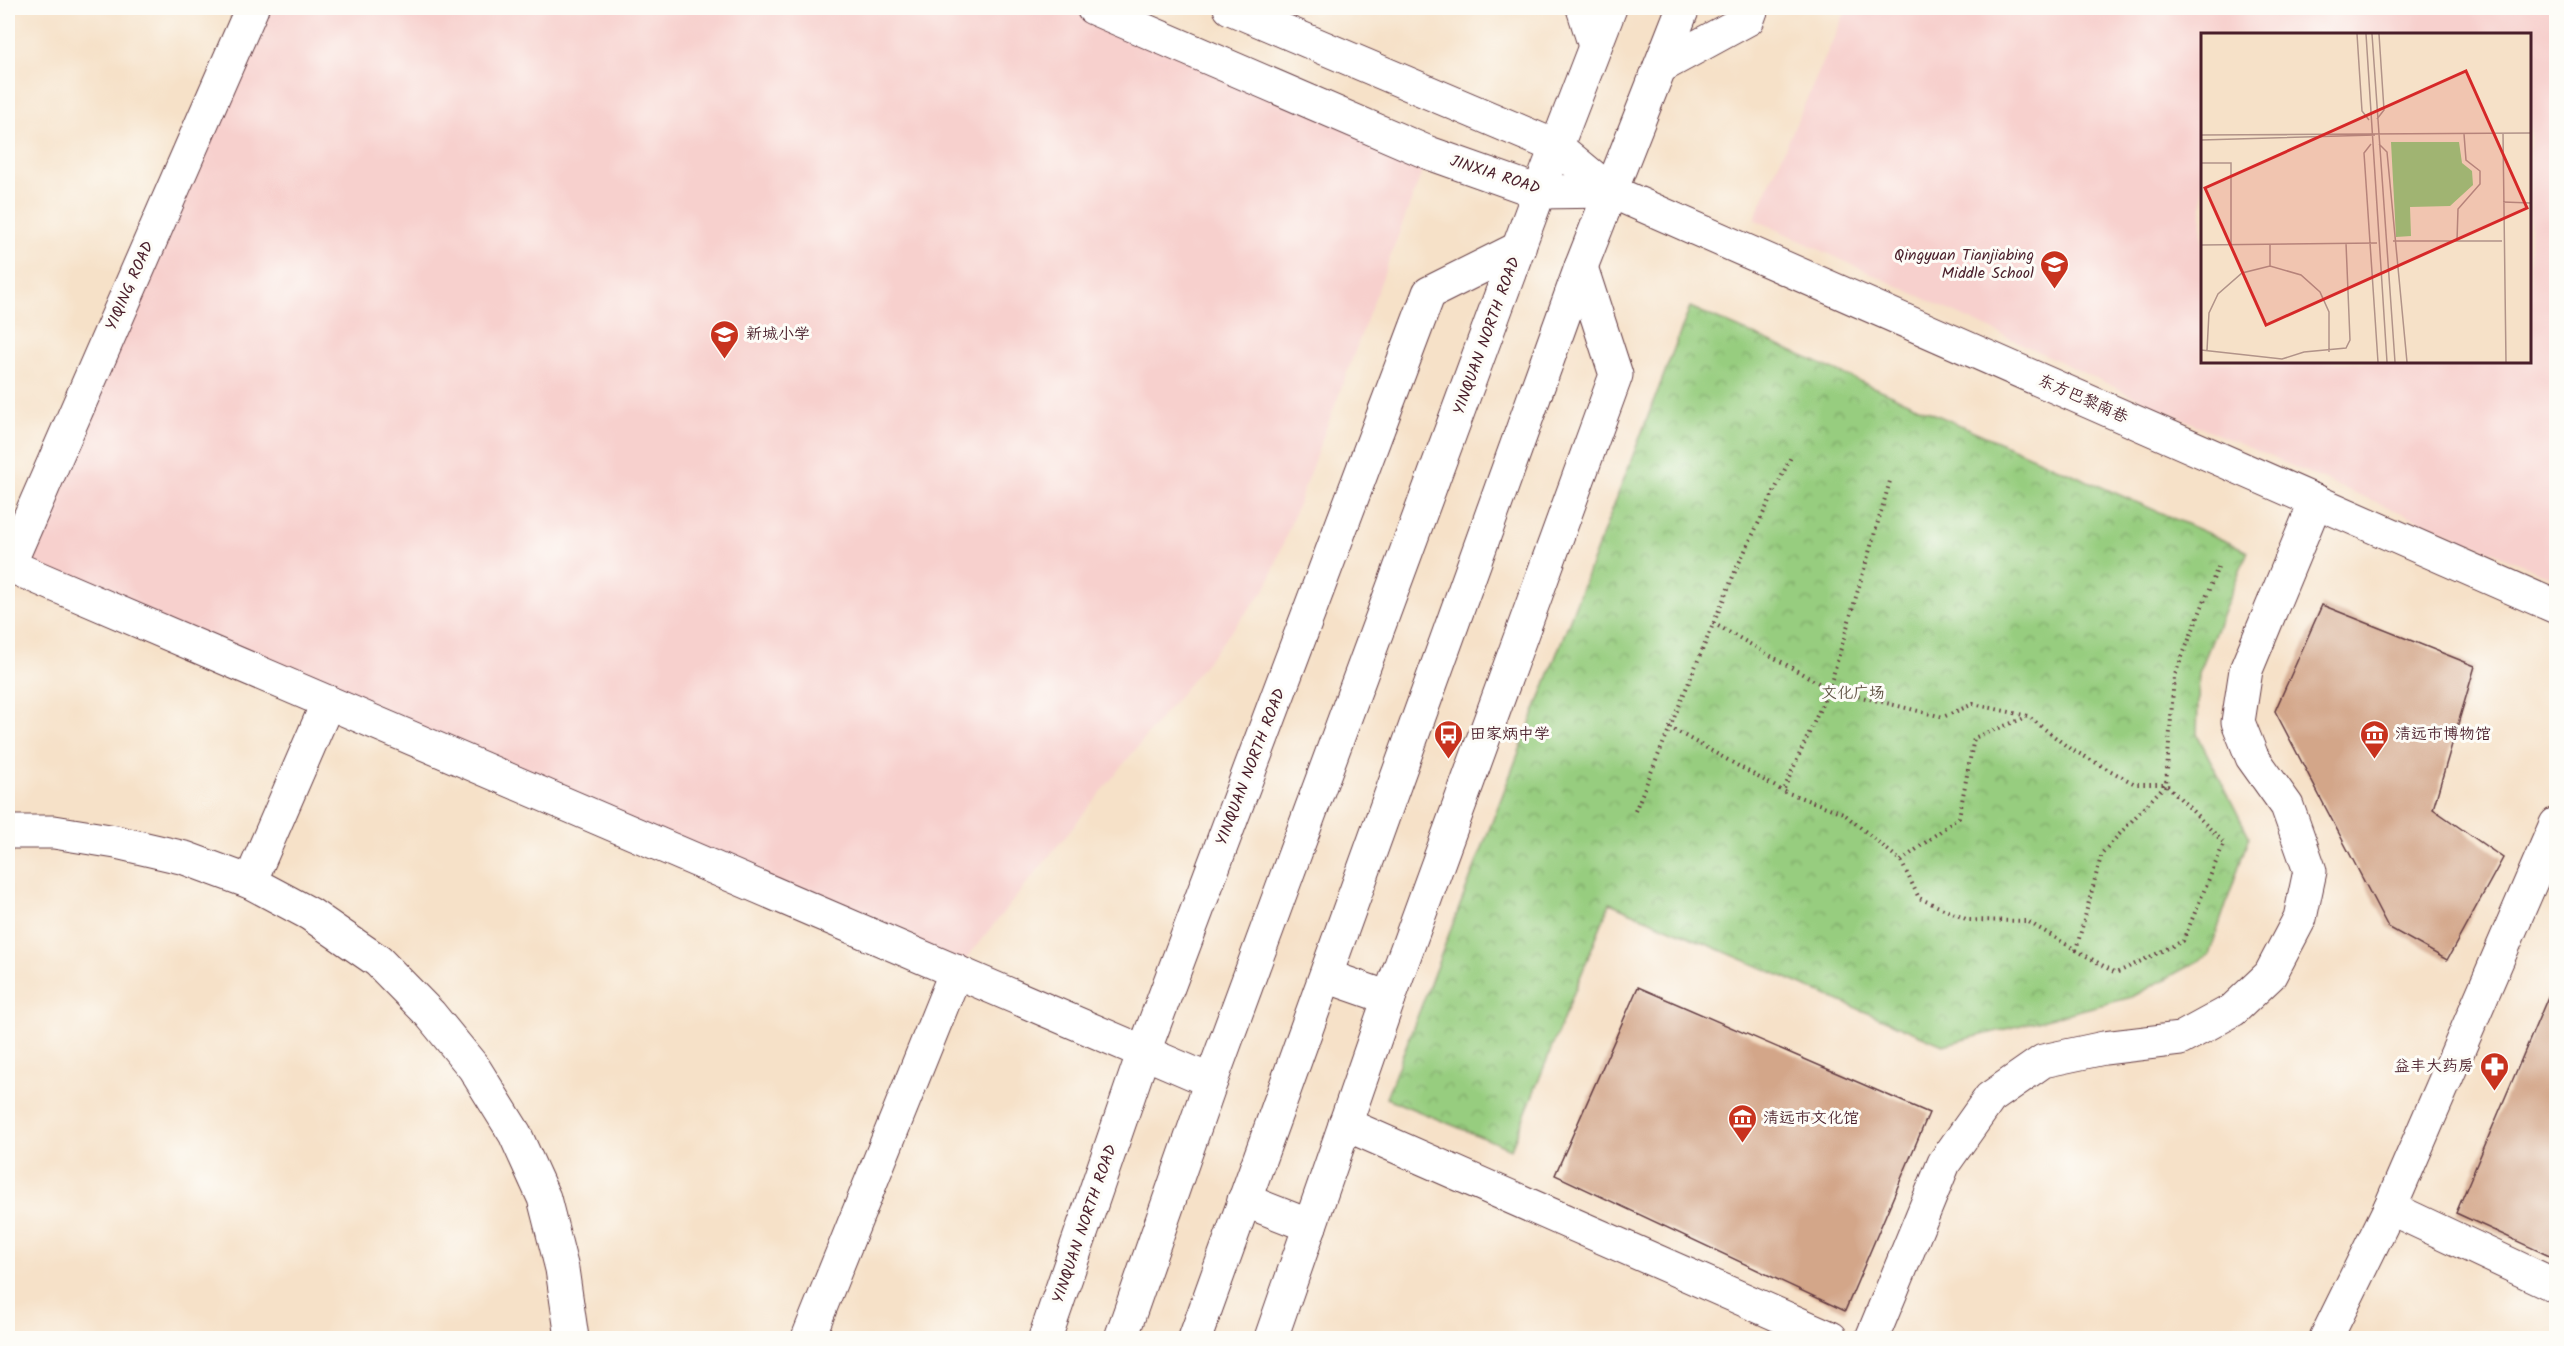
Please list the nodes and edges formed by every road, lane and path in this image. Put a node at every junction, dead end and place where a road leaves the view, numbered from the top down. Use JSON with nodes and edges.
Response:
{"nodes":[{"id":1,"x":252,"y":8,"type":"edge"},
{"id":2,"x":1094,"y":8,"type":"edge"},
{"id":3,"x":1230,"y":8,"type":"edge"},
{"id":4,"x":1583,"y":8,"type":"edge"},
{"id":5,"x":1610,"y":8,"type":"edge"},
{"id":6,"x":1683,"y":8,"type":"edge"},
{"id":7,"x":1752,"y":8,"type":"edge"},
{"id":8,"x":1595,"y":46,"type":"junction"},
{"id":9,"x":1660,"y":68,"type":"junction"},
{"id":10,"x":1557,"y":147,"type":"junction"},
{"id":11,"x":1610,"y":190,"type":"junction"},
{"id":12,"x":1539,"y":192,"type":"junction"},
{"id":13,"x":1519,"y":248,"type":"junction"},
{"id":14,"x":1581,"y":267,"type":"junction"},
{"id":15,"x":1792,"y":455,"type":"dead end"},
{"id":16,"x":1890,"y":481,"type":"dead end"},
{"id":17,"x":2316,"y":501,"type":"junction"},
{"id":18,"x":8,"y":565,"type":"edge"},
{"id":19,"x":2218,"y":567,"type":"dead end"},
{"id":20,"x":2556,"y":607,"type":"edge"},
{"id":21,"x":1713,"y":623,"type":"junction"},
{"id":22,"x":1829,"y":689,"type":"junction"},
{"id":23,"x":328,"y":702,"type":"junction"},
{"id":24,"x":2028,"y":716,"type":"junction"},
{"id":25,"x":1669,"y":727,"type":"junction"},
{"id":26,"x":2166,"y":784,"type":"junction"},
{"id":27,"x":1783,"y":791,"type":"junction"},
{"id":28,"x":1635,"y":811,"type":"dead end"},
{"id":29,"x":2556,"y":824,"type":"edge"},
{"id":30,"x":8,"y":832,"type":"edge"},
{"id":31,"x":1901,"y":861,"type":"junction"},
{"id":32,"x":250,"y":882,"type":"junction"},
{"id":33,"x":2076,"y":950,"type":"junction"},
{"id":34,"x":956,"y":971,"type":"junction"},
{"id":35,"x":1326,"y":976,"type":"junction"},
{"id":36,"x":1389,"y":998,"type":"junction"},
{"id":37,"x":1143,"y":1054,"type":"junction"},
{"id":38,"x":1211,"y":1081,"type":"junction"},
{"id":39,"x":1345,"y":1124,"type":"junction"},
{"id":40,"x":1244,"y":1200,"type":"junction"},
{"id":41,"x":2390,"y":1208,"type":"junction"},
{"id":42,"x":1310,"y":1226,"type":"junction"},
{"id":43,"x":2556,"y":1286,"type":"edge"},
{"id":44,"x":572,"y":1338,"type":"edge"},
{"id":45,"x":808,"y":1338,"type":"edge"},
{"id":46,"x":1045,"y":1338,"type":"edge"},
{"id":47,"x":1121,"y":1338,"type":"edge"},
{"id":48,"x":1196,"y":1338,"type":"edge"},
{"id":49,"x":1271,"y":1338,"type":"edge"},
{"id":50,"x":1831,"y":1338,"type":"edge"},
{"id":51,"x":1872,"y":1338,"type":"edge"},
{"id":52,"x":2326,"y":1338,"type":"edge"}],
"edges":[{"from":1,"to":18,"type":"street","name":"YIQING ROAD"},
{"from":2,"to":12,"type":"street","name":"JINXIA ROAD"},
{"from":3,"to":10,"type":"street"},
{"from":4,"to":8,"type":"street"},
{"from":5,"to":8,"type":"street","name":"YINQUAN NORTH ROAD"},
{"from":6,"to":9,"type":"street"},
{"from":7,"to":9,"type":"street"},
{"from":8,"to":10,"type":"street","name":"YINQUAN NORTH ROAD"},
{"from":9,"to":11,"type":"street"},
{"from":10,"to":11,"type":"street"},
{"from":10,"to":12,"type":"street","name":"YINQUAN NORTH ROAD"},
{"from":11,"to":12,"type":"street","name":"JINXIA ROAD"},
{"from":11,"to":14,"type":"street"},
{"from":11,"to":17,"type":"street","name":"东方巴黎南巷"},
{"from":12,"to":13,"type":"street","name":"YINQUAN NORTH ROAD"},
{"from":13,"to":37,"type":"street","name":"YINQUAN NORTH ROAD"},
{"from":13,"to":38,"type":"street","name":"YINQUAN NORTH ROAD"},
{"from":14,"to":35,"type":"street"},
{"from":14,"to":36,"type":"street"},
{"from":15,"to":21,"type":"path"},
{"from":16,"to":22,"type":"path"},
{"from":17,"to":20,"type":"street","name":"东方巴黎南巷"},
{"from":17,"to":51,"type":"street"},
{"from":18,"to":23,"type":"street"},
{"from":19,"to":26,"type":"path"},
{"from":21,"to":22,"type":"path"},
{"from":21,"to":25,"type":"path"},
{"from":22,"to":24,"type":"path"},
{"from":22,"to":27,"type":"path"},
{"from":23,"to":32,"type":"street"},
{"from":23,"to":34,"type":"street"},
{"from":24,"to":26,"type":"path"},
{"from":24,"to":31,"type":"path"},
{"from":25,"to":27,"type":"path"},
{"from":25,"to":28,"type":"path"},
{"from":26,"to":33,"type":"path"},
{"from":26,"to":33,"type":"path"},
{"from":27,"to":31,"type":"path"},
{"from":29,"to":41,"type":"street"},
{"from":30,"to":32,"type":"street"},
{"from":31,"to":33,"type":"path"},
{"from":32,"to":44,"type":"street"},
{"from":34,"to":37,"type":"street"},
{"from":34,"to":45,"type":"street"},
{"from":35,"to":36,"type":"street"},
{"from":35,"to":40,"type":"street"},
{"from":36,"to":39,"type":"street"},
{"from":37,"to":38,"type":"street"},
{"from":37,"to":46,"type":"street","name":"YINQUAN NORTH ROAD"},
{"from":38,"to":47,"type":"street","name":"YINQUAN NORTH ROAD"},
{"from":39,"to":42,"type":"street"},
{"from":39,"to":50,"type":"street"},
{"from":40,"to":42,"type":"street"},
{"from":40,"to":48,"type":"street"},
{"from":41,"to":43,"type":"street"},
{"from":41,"to":52,"type":"street"},
{"from":42,"to":49,"type":"street"}]}
